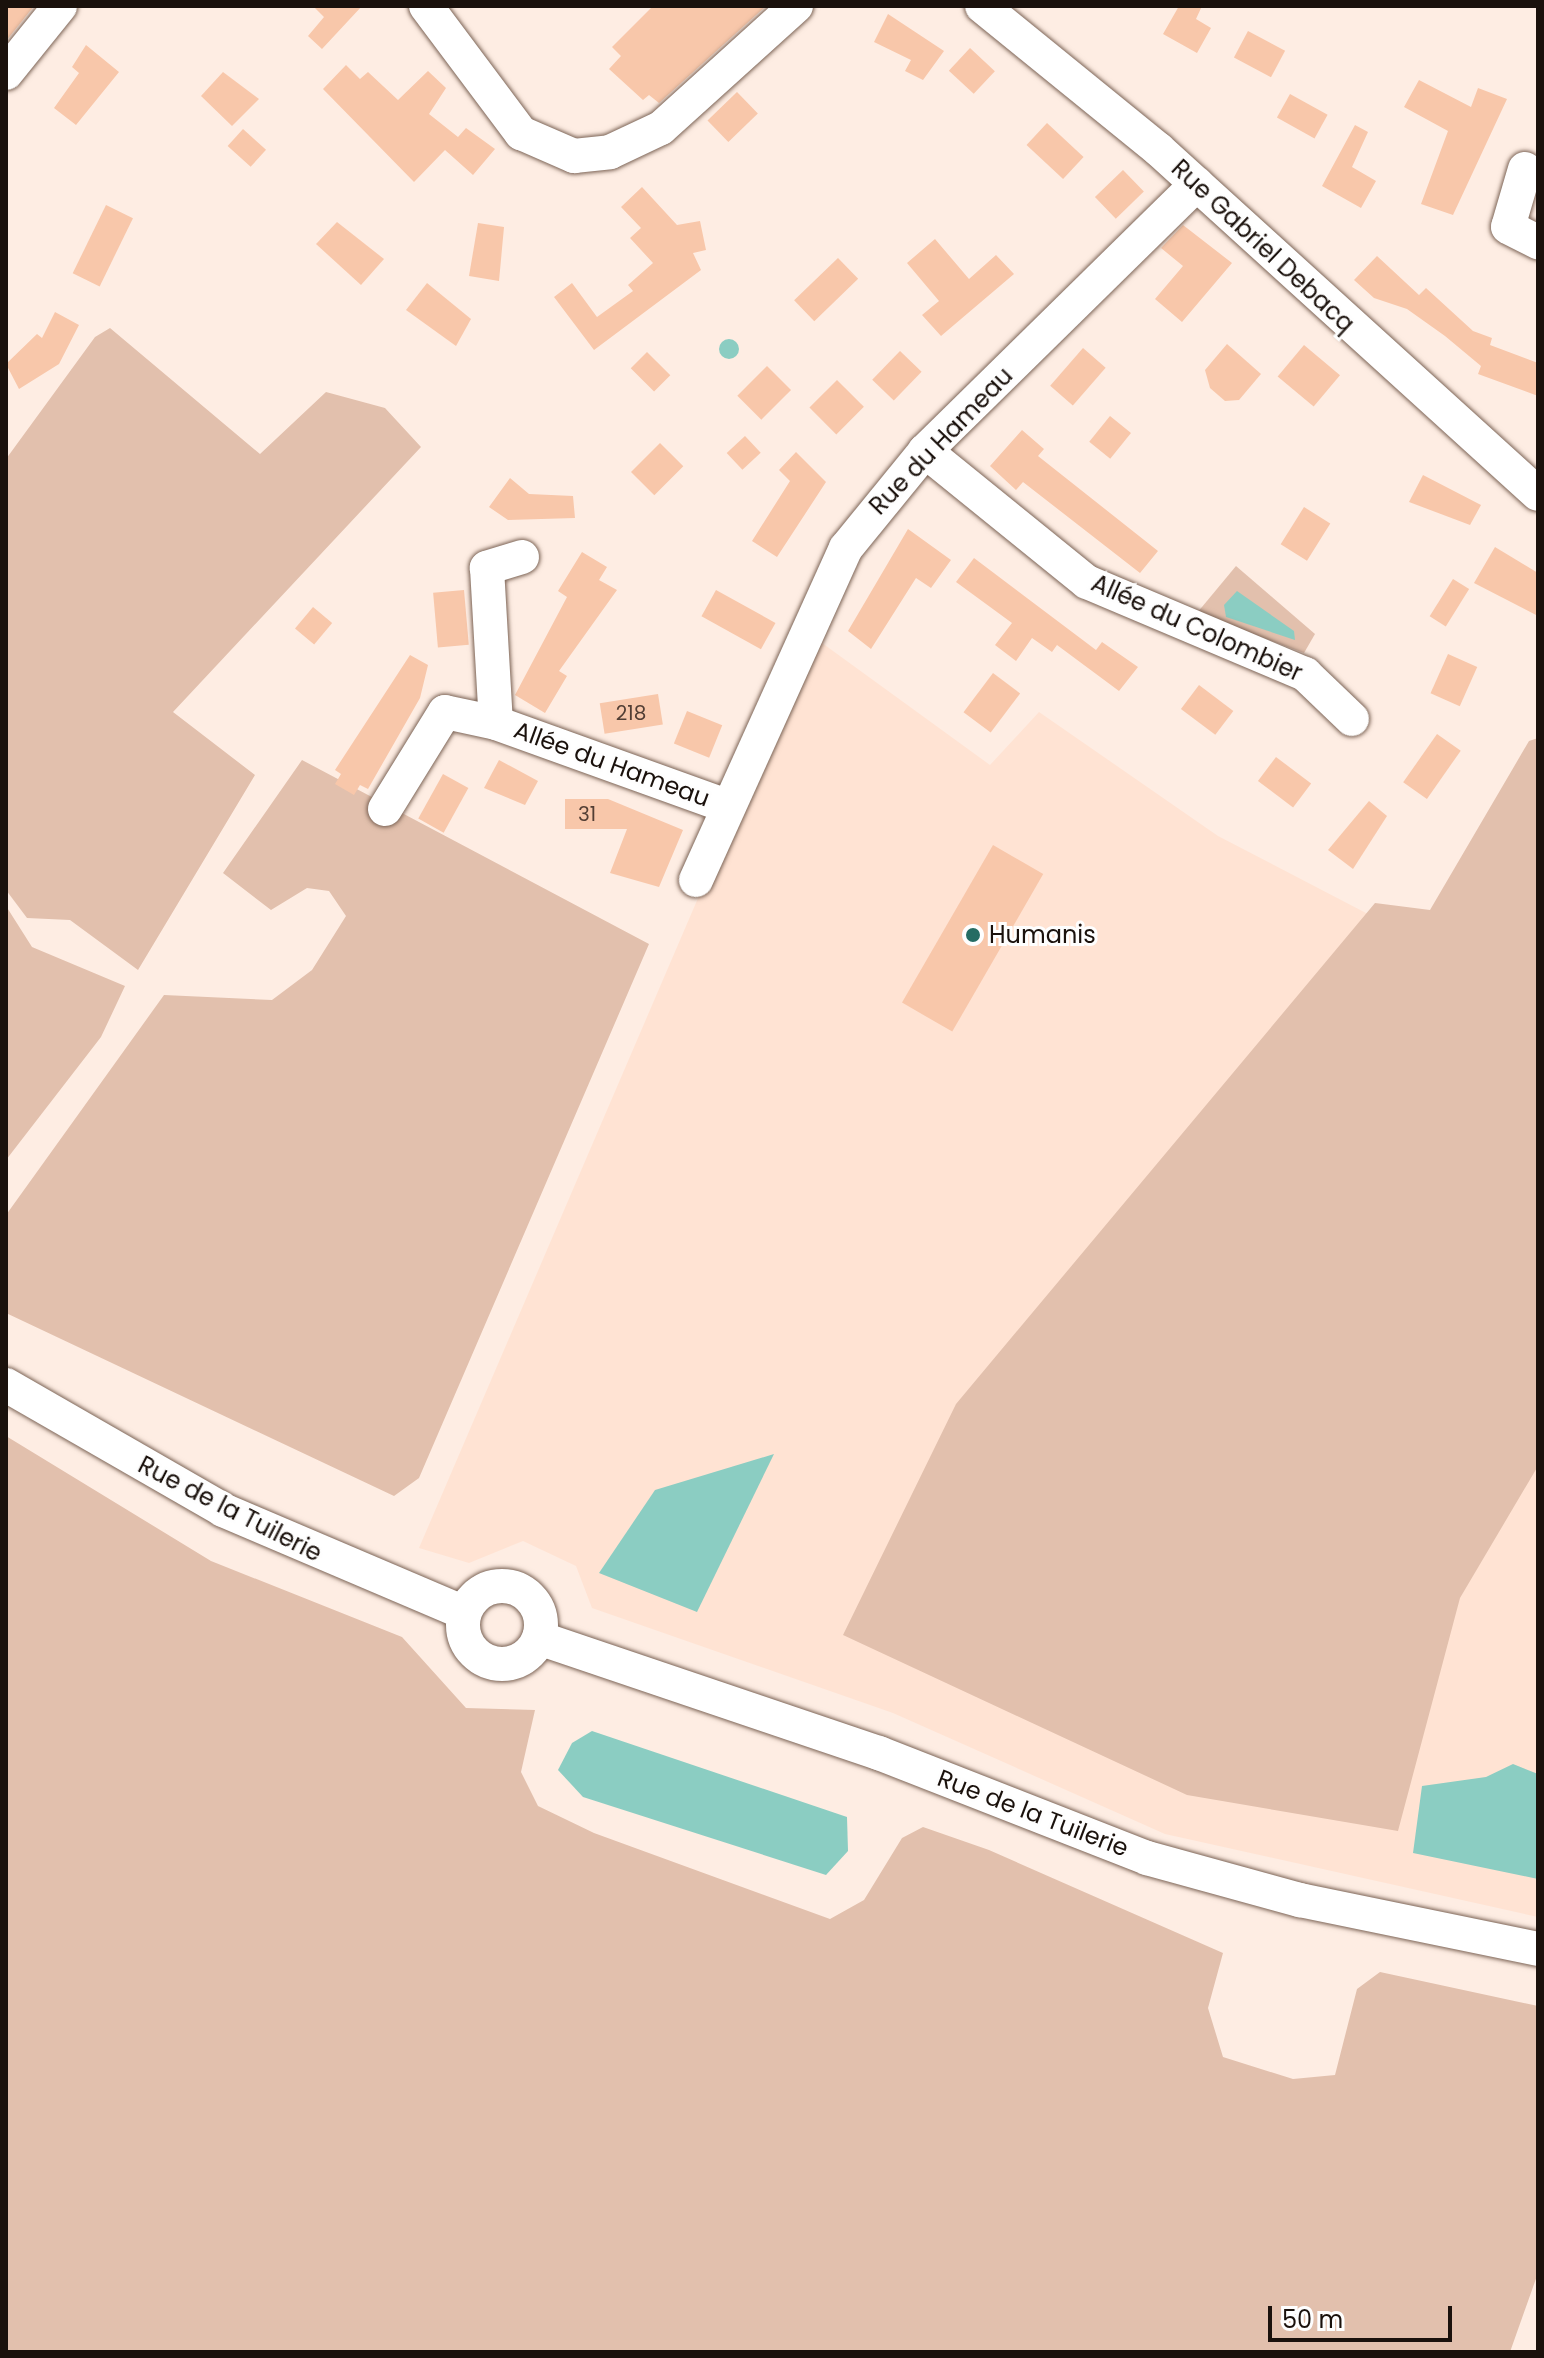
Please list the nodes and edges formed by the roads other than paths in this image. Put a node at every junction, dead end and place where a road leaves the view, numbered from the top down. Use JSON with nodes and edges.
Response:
{"nodes":[{"id":1,"x":60,"y":6,"type":"edge"},
{"id":2,"x":426,"y":6,"type":"edge"},
{"id":3,"x":796,"y":6,"type":"edge"},
{"id":4,"x":982,"y":6,"type":"edge"},
{"id":5,"x":6,"y":73,"type":"edge"},
{"id":6,"x":1525,"y":169,"type":"dead end"},
{"id":7,"x":1197,"y":184,"type":"junction"},
{"id":8,"x":1538,"y":242,"type":"edge"},
{"id":9,"x":925,"y":451,"type":"junction"},
{"id":10,"x":1538,"y":494,"type":"edge"},
{"id":11,"x":522,"y":557,"type":"dead end"},
{"id":12,"x":1352,"y":719,"type":"dead end"},
{"id":13,"x":496,"y":723,"type":"junction"},
{"id":14,"x":727,"y":806,"type":"junction"},
{"id":15,"x":385,"y":809,"type":"dead end"},
{"id":16,"x":696,"y":880,"type":"dead end"},
{"id":17,"x":6,"y":1385,"type":"edge"},
{"id":18,"x":464,"y":1613,"type":"junction"},
{"id":19,"x":539,"y":1638,"type":"junction"},
{"id":20,"x":1538,"y":1949,"type":"edge"}],
"edges":[{"from":1,"to":5,"type":"street"},
{"from":2,"to":3,"type":"street"},
{"from":4,"to":7,"type":"street","name":"Rue Gabriel Debacq"},
{"from":6,"to":8,"type":"street"},
{"from":7,"to":9,"type":"street","name":"Rue du Hameau"},
{"from":7,"to":10,"type":"street","name":"Rue Gabriel Debacq"},
{"from":9,"to":12,"type":"street","name":"Allée du Colombier"},
{"from":9,"to":14,"type":"street","name":"Rue du Hameau"},
{"from":11,"to":13,"type":"street","name":"Allée du Hameau"},
{"from":13,"to":14,"type":"street","name":"Allée du Hameau"},
{"from":13,"to":15,"type":"street","name":"Allée du Hameau"},
{"from":14,"to":16,"type":"street","name":"Rue du Hameau"},
{"from":17,"to":18,"type":"street","name":"Rue de la Tuilerie"},
{"from":18,"to":19,"type":"street"},
{"from":18,"to":19,"type":"street"},
{"from":19,"to":20,"type":"street","name":"Rue de la Tuilerie"}]}
